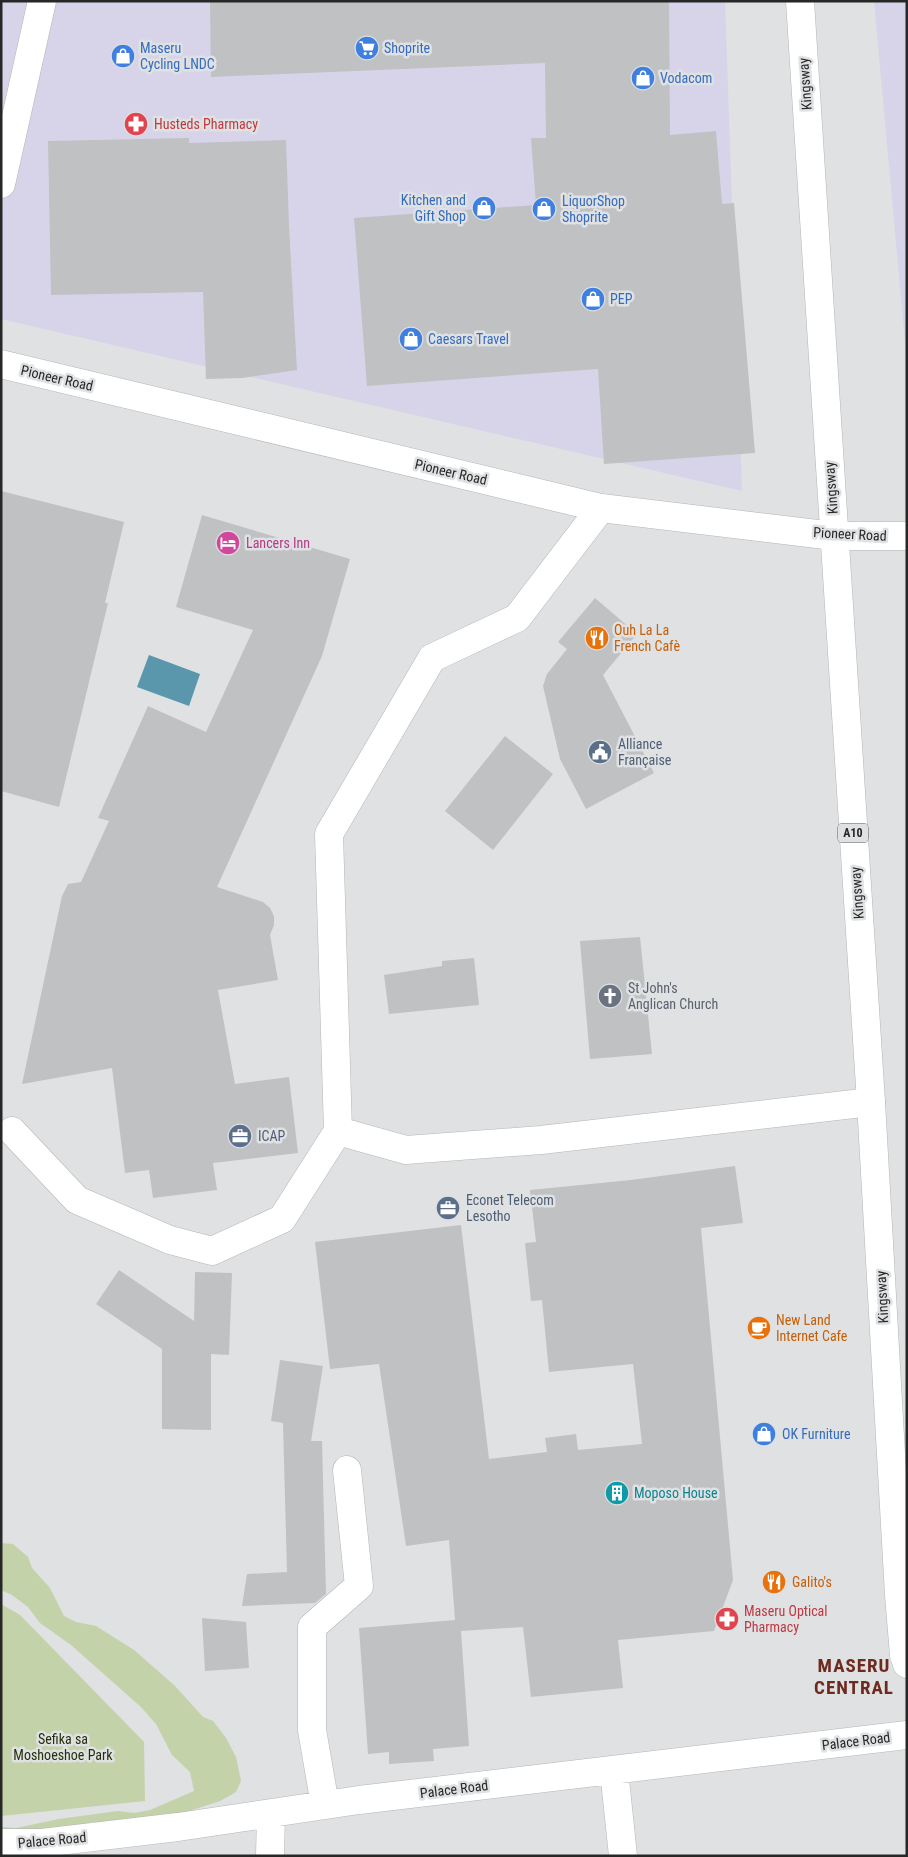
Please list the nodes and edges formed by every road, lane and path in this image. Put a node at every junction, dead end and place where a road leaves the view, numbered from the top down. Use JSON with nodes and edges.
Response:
{"nodes":[{"id":1,"x":42,"y":1,"type":"edge"},
{"id":2,"x":800,"y":1,"type":"edge"},
{"id":3,"x":1,"y":184,"type":"edge"},
{"id":4,"x":1,"y":364,"type":"edge"},
{"id":5,"x":601,"y":508,"type":"junction"},
{"id":6,"x":834,"y":536,"type":"junction"},
{"id":7,"x":907,"y":536,"type":"edge"},
{"id":8,"x":871,"y":1102,"type":"junction"},
{"id":9,"x":12,"y":1131,"type":"dead end"},
{"id":10,"x":338,"y":1131,"type":"junction"},
{"id":11,"x":347,"y":1470,"type":"dead end"},
{"id":12,"x":906,"y":1657,"type":"edge"},
{"id":13,"x":907,"y":1735,"type":"edge"},
{"id":14,"x":614,"y":1770,"type":"junction"},
{"id":15,"x":325,"y":1806,"type":"junction"},
{"id":16,"x":271,"y":1813,"type":"junction"},
{"id":17,"x":1,"y":1844,"type":"edge"},
{"id":18,"x":270,"y":1856,"type":"edge"},
{"id":19,"x":623,"y":1856,"type":"edge"}],
"edges":[{"from":1,"to":3,"type":"main road"},
{"from":2,"to":6,"type":"main road","name":"Kingsway","number":"A10"},
{"from":4,"to":5,"type":"main road","name":"Pioneer Road"},
{"from":5,"to":6,"type":"main road","name":"Pioneer Road"},
{"from":5,"to":10,"type":"main road"},
{"from":6,"to":7,"type":"main road","name":"Pioneer Road"},
{"from":6,"to":8,"type":"main road","name":"Kingsway","number":"A10"},
{"from":8,"to":10,"type":"main road"},
{"from":8,"to":12,"type":"main road","name":"Kingsway","number":"A10"},
{"from":9,"to":10,"type":"main road"},
{"from":11,"to":15,"type":"main road"},
{"from":13,"to":14,"type":"main road","name":"Palace Road"},
{"from":14,"to":15,"type":"main road","name":"Palace Road"},
{"from":14,"to":19,"type":"main road"},
{"from":15,"to":16,"type":"main road","name":"Palace Road"},
{"from":16,"to":17,"type":"main road","name":"Palace Road"},
{"from":16,"to":18,"type":"main road"}]}
